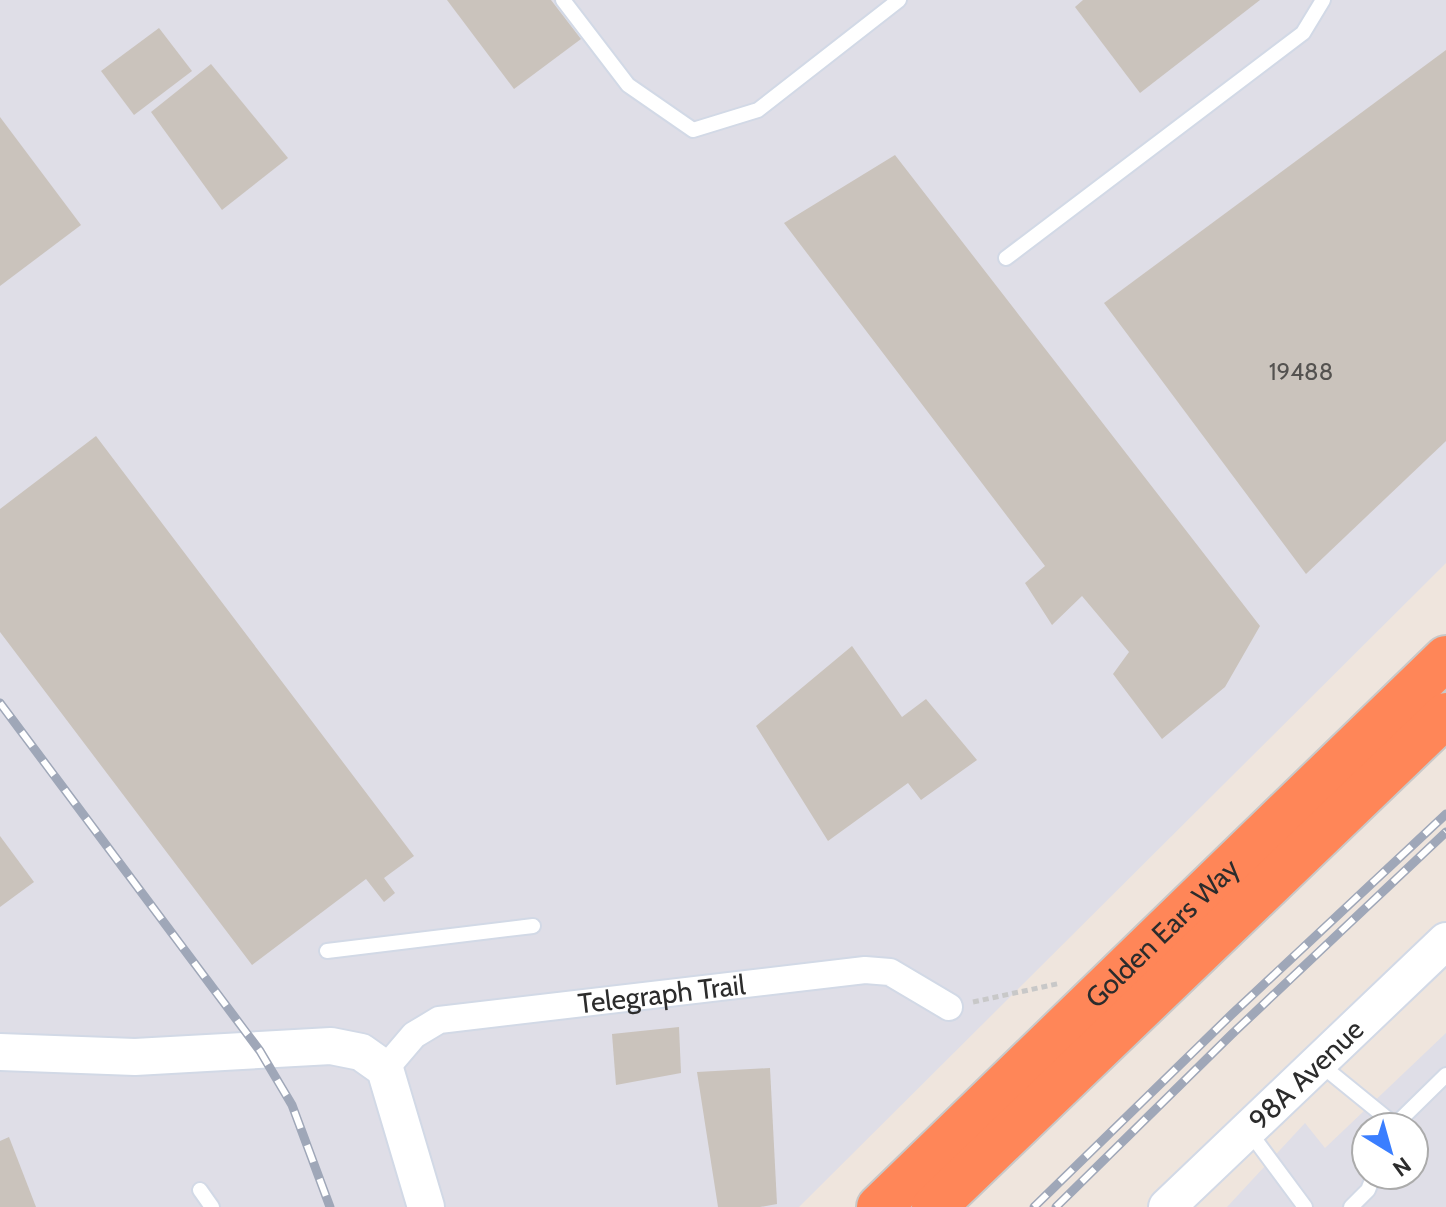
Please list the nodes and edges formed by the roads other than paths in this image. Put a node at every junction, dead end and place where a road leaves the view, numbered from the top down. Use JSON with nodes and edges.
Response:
{"nodes":[{"id":1,"x":563,"y":0,"type":"edge"},
{"id":2,"x":899,"y":0,"type":"edge"},
{"id":3,"x":1323,"y":0,"type":"edge"},
{"id":4,"x":1006,"y":258,"type":"dead end"},
{"id":5,"x":1446,"y":658,"type":"edge"},
{"id":6,"x":1446,"y":715,"type":"edge"},
{"id":7,"x":533,"y":926,"type":"dead end"},
{"id":8,"x":1446,"y":941,"type":"edge"},
{"id":9,"x":327,"y":951,"type":"dead end"},
{"id":10,"x":949,"y":1007,"type":"dead end"},
{"id":11,"x":0,"y":1052,"type":"edge"},
{"id":12,"x":1318,"y":1063,"type":"junction"},
{"id":13,"x":385,"y":1069,"type":"junction"},
{"id":14,"x":1446,"y":1075,"type":"edge"},
{"id":15,"x":1376,"y":1111,"type":"edge"},
{"id":16,"x":1409,"y":1111,"type":"edge"},
{"id":17,"x":1247,"y":1130,"type":"junction"},
{"id":18,"x":200,"y":1190,"type":"dead end"},
{"id":19,"x":1367,"y":1191,"type":"edge"},
{"id":20,"x":212,"y":1207,"type":"edge"},
{"id":21,"x":426,"y":1207,"type":"edge"},
{"id":22,"x":879,"y":1207,"type":"edge"},
{"id":23,"x":934,"y":1207,"type":"edge"},
{"id":24,"x":1167,"y":1207,"type":"edge"},
{"id":25,"x":1305,"y":1207,"type":"edge"},
{"id":26,"x":1351,"y":1207,"type":"edge"}],
"edges":[{"from":1,"to":2,"type":"lane"},
{"from":3,"to":4,"type":"lane"},
{"from":5,"to":22,"type":"highway","name":"Golden Ears Way"},
{"from":6,"to":23,"type":"highway","name":"Golden Ears Way"},
{"from":7,"to":9,"type":"lane"},
{"from":8,"to":12,"type":"street","name":"98A Avenue"},
{"from":10,"to":13,"type":"street","name":"Telegraph Trail"},
{"from":11,"to":13,"type":"street"},
{"from":12,"to":15,"type":"lane"},
{"from":12,"to":17,"type":"street","name":"98A Avenue"},
{"from":13,"to":21,"type":"street"},
{"from":14,"to":16,"type":"lane"},
{"from":17,"to":24,"type":"street","name":"98A Avenue"},
{"from":17,"to":25,"type":"lane"},
{"from":18,"to":20,"type":"lane"},
{"from":19,"to":26,"type":"lane"}]}
